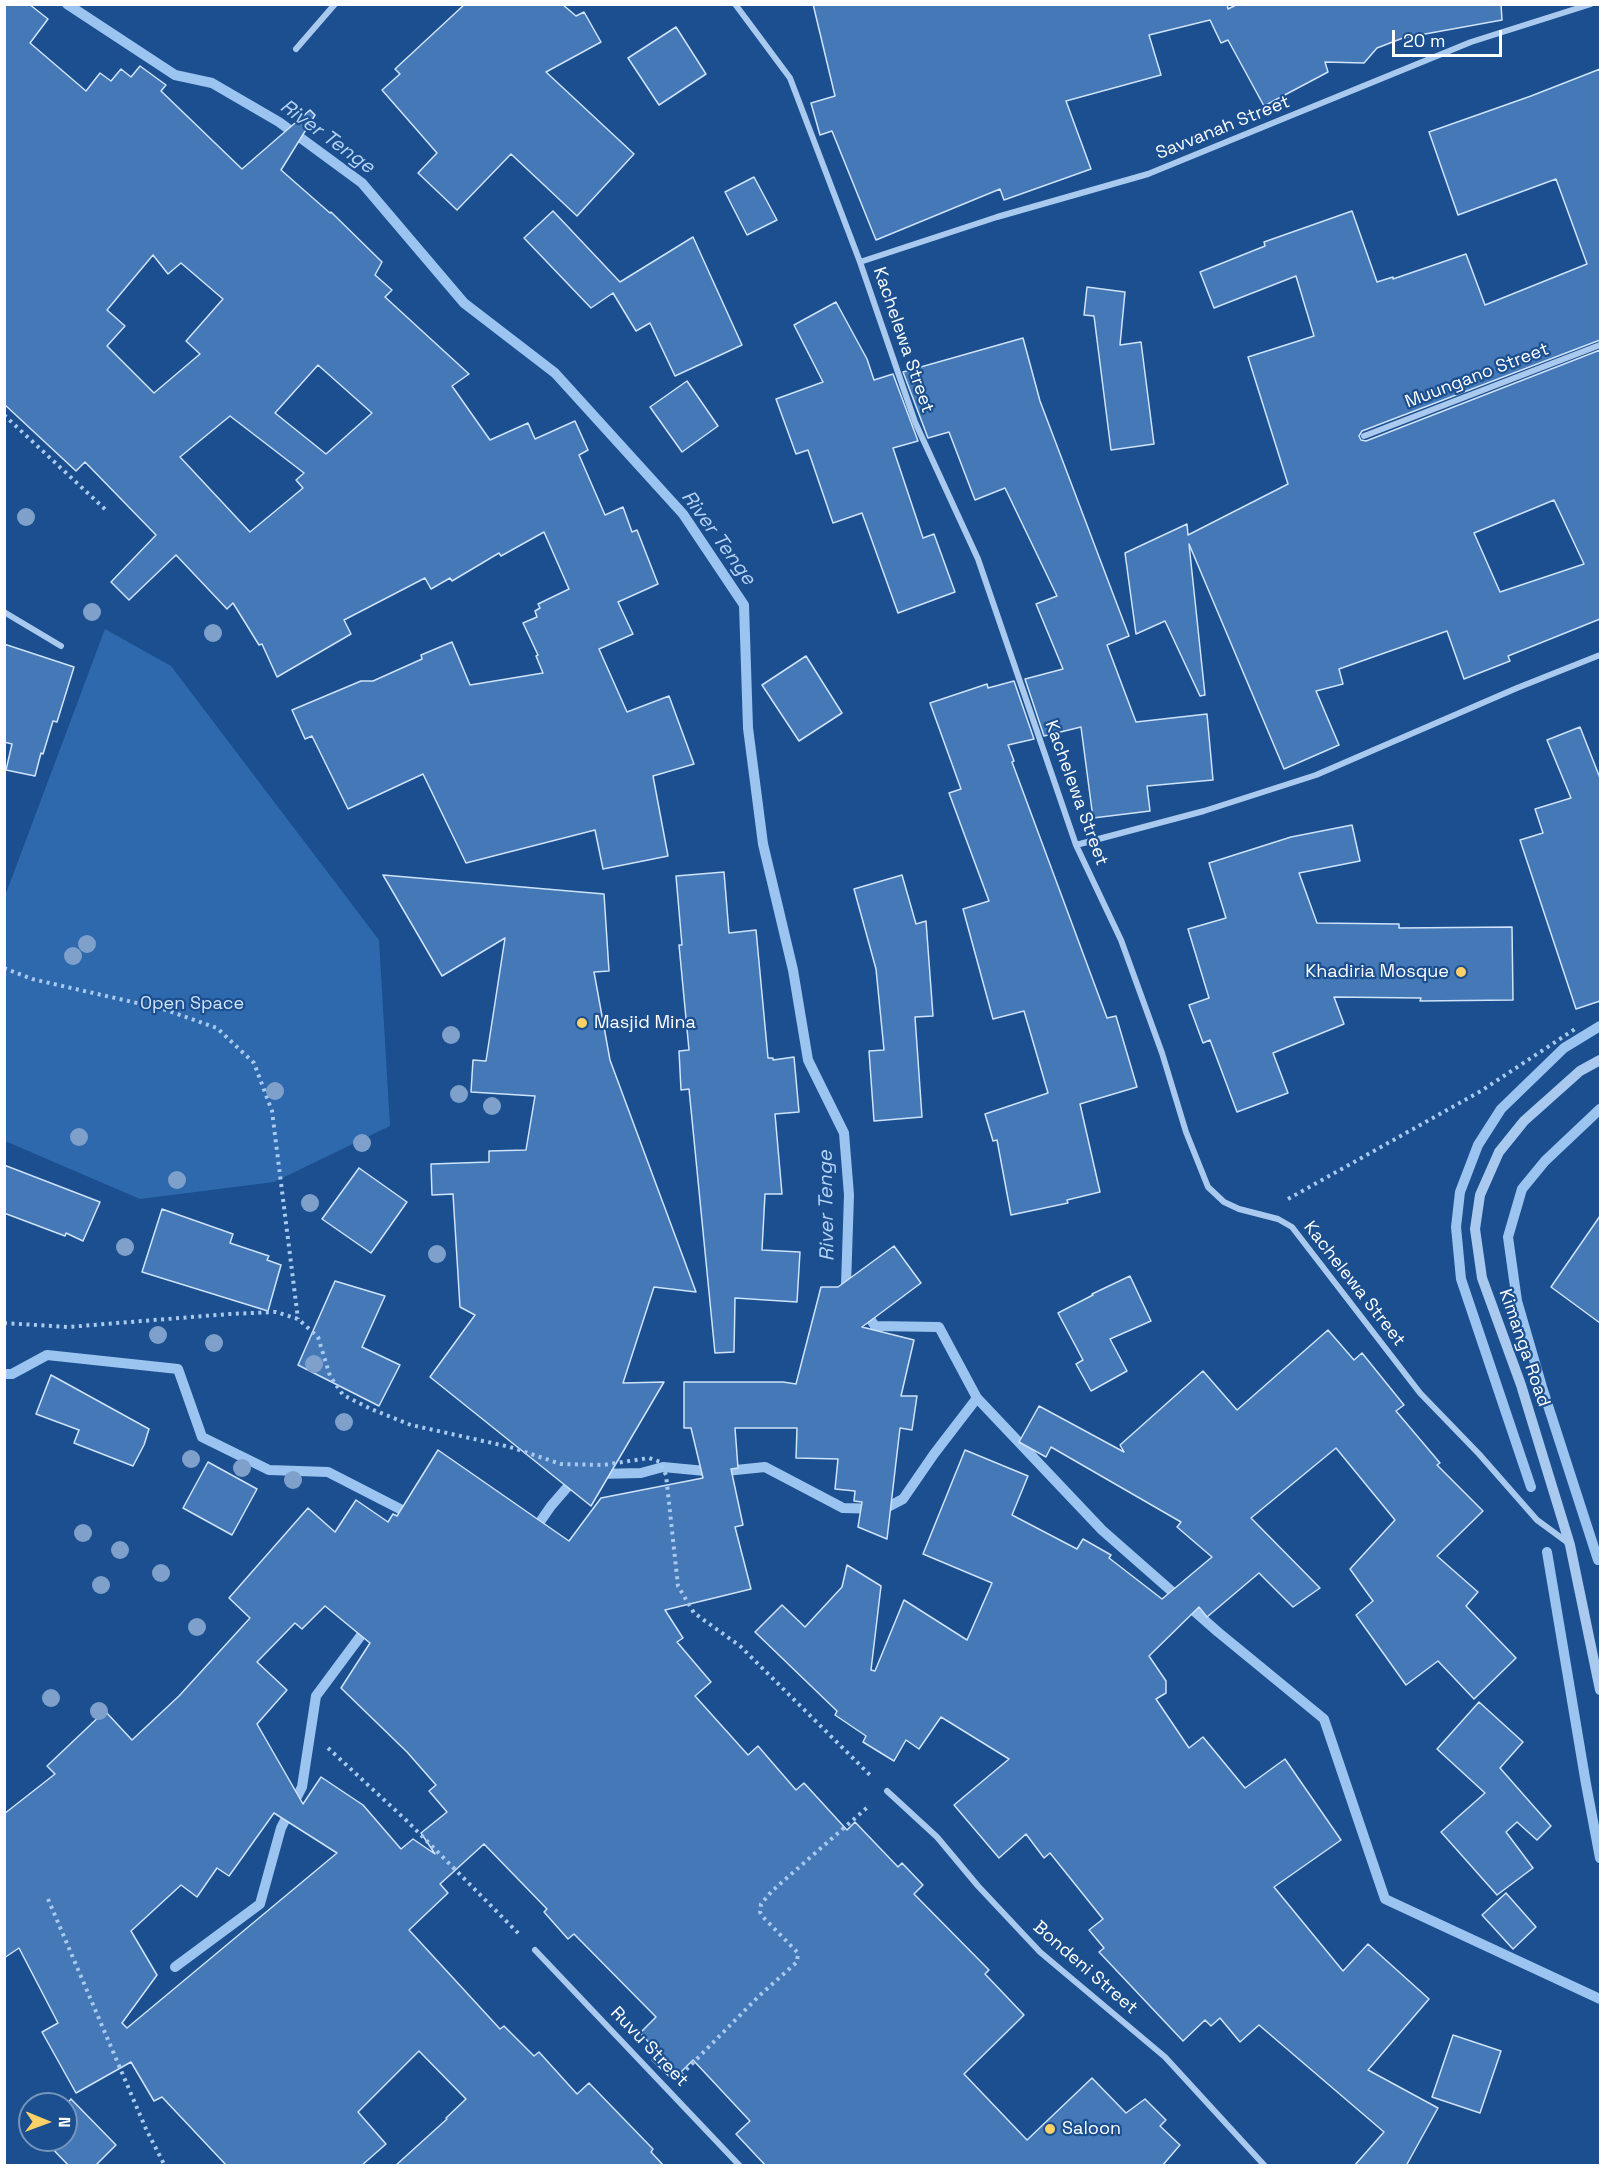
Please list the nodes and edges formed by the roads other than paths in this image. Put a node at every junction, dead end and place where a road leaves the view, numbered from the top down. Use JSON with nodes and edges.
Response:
{"nodes":[{"id":1,"x":335,"y":4,"type":"edge"},
{"id":2,"x":735,"y":4,"type":"edge"},
{"id":3,"x":1591,"y":4,"type":"edge"},
{"id":4,"x":296,"y":49,"type":"dead end"},
{"id":5,"x":860,"y":262,"type":"junction"},
{"id":6,"x":1600,"y":345,"type":"edge"},
{"id":7,"x":1364,"y":436,"type":"dead end"},
{"id":8,"x":4,"y":612,"type":"edge"},
{"id":9,"x":61,"y":646,"type":"dead end"},
{"id":10,"x":1600,"y":655,"type":"edge"},
{"id":11,"x":1076,"y":845,"type":"junction"},
{"id":12,"x":1600,"y":1059,"type":"edge"},
{"id":13,"x":1570,"y":1545,"type":"junction"},
{"id":14,"x":1600,"y":1690,"type":"edge"},
{"id":15,"x":887,"y":1791,"type":"road end"},
{"id":16,"x":535,"y":1950,"type":"road end"},
{"id":17,"x":740,"y":2166,"type":"edge"},
{"id":18,"x":1265,"y":2166,"type":"edge"}],
"edges":[{"from":1,"to":4,"type":"street"},
{"from":2,"to":5,"type":"street","name":"Kachelewa Street"},
{"from":3,"to":5,"type":"street","name":"Savvanah Street"},
{"from":5,"to":11,"type":"street","name":"Kachelewa Street"},
{"from":6,"to":7,"type":"street","name":"Muungano Street"},
{"from":8,"to":9,"type":"street"},
{"from":10,"to":11,"type":"street"},
{"from":11,"to":13,"type":"street","name":"Kachelewa Street"},
{"from":12,"to":13,"type":"street","name":"Kimanga Road"},
{"from":13,"to":14,"type":"street","name":"Kimanga Road"},
{"from":15,"to":18,"type":"street","name":"Bondeni Street"},
{"from":16,"to":17,"type":"street","name":"Ruvu Street"}]}
